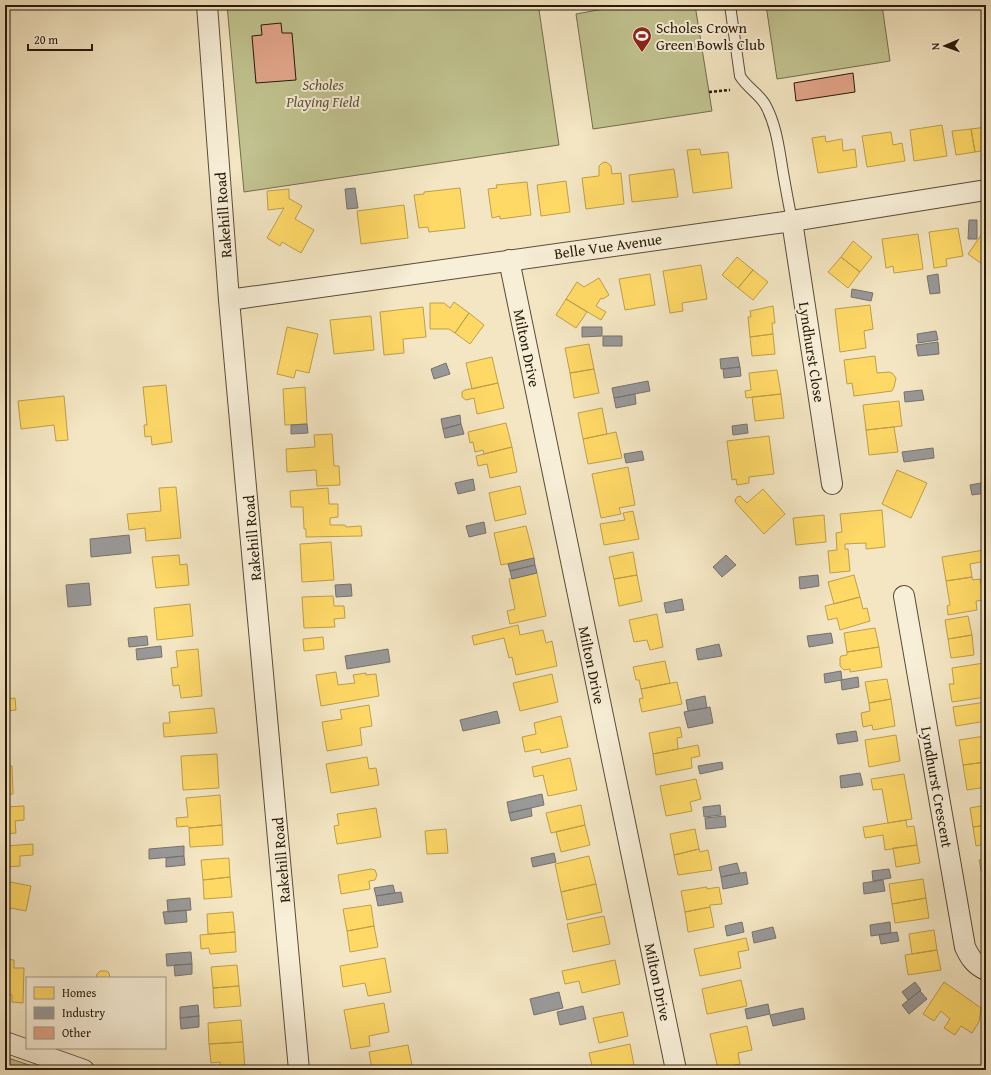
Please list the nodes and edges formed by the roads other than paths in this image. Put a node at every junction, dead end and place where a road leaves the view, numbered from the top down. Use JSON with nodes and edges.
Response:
{"nodes":[{"id":1,"x":207,"y":5,"type":"edge"},
{"id":2,"x":730,"y":5,"type":"edge"},
{"id":3,"x":986,"y":190,"type":"edge"},
{"id":4,"x":792,"y":221,"type":"junction"},
{"id":5,"x":509,"y":260,"type":"junction"},
{"id":6,"x":230,"y":300,"type":"junction"},
{"id":7,"x":832,"y":484,"type":"dead end"},
{"id":8,"x":904,"y":596,"type":"dead end"},
{"id":9,"x":986,"y":970,"type":"edge"},
{"id":10,"x":5,"y":1042,"type":"edge"},
{"id":11,"x":84,"y":1070,"type":"edge"},
{"id":12,"x":299,"y":1070,"type":"edge"},
{"id":13,"x":676,"y":1070,"type":"edge"}],
"edges":[{"from":1,"to":6,"type":"street","name":"Rakehill Road"},
{"from":2,"to":4,"type":"lane"},
{"from":3,"to":4,"type":"street","name":"Belle Vue Avenue"},
{"from":4,"to":5,"type":"street","name":"Belle Vue Avenue"},
{"from":4,"to":7,"type":"street","name":"Lyndhurst Close"},
{"from":5,"to":6,"type":"street","name":"Belle Vue Avenue"},
{"from":5,"to":13,"type":"street","name":"Milton Drive"},
{"from":6,"to":12,"type":"street","name":"Rakehill Road"},
{"from":8,"to":9,"type":"street","name":"Lyndhurst Crescent"},
{"from":10,"to":11,"type":"street"}]}
